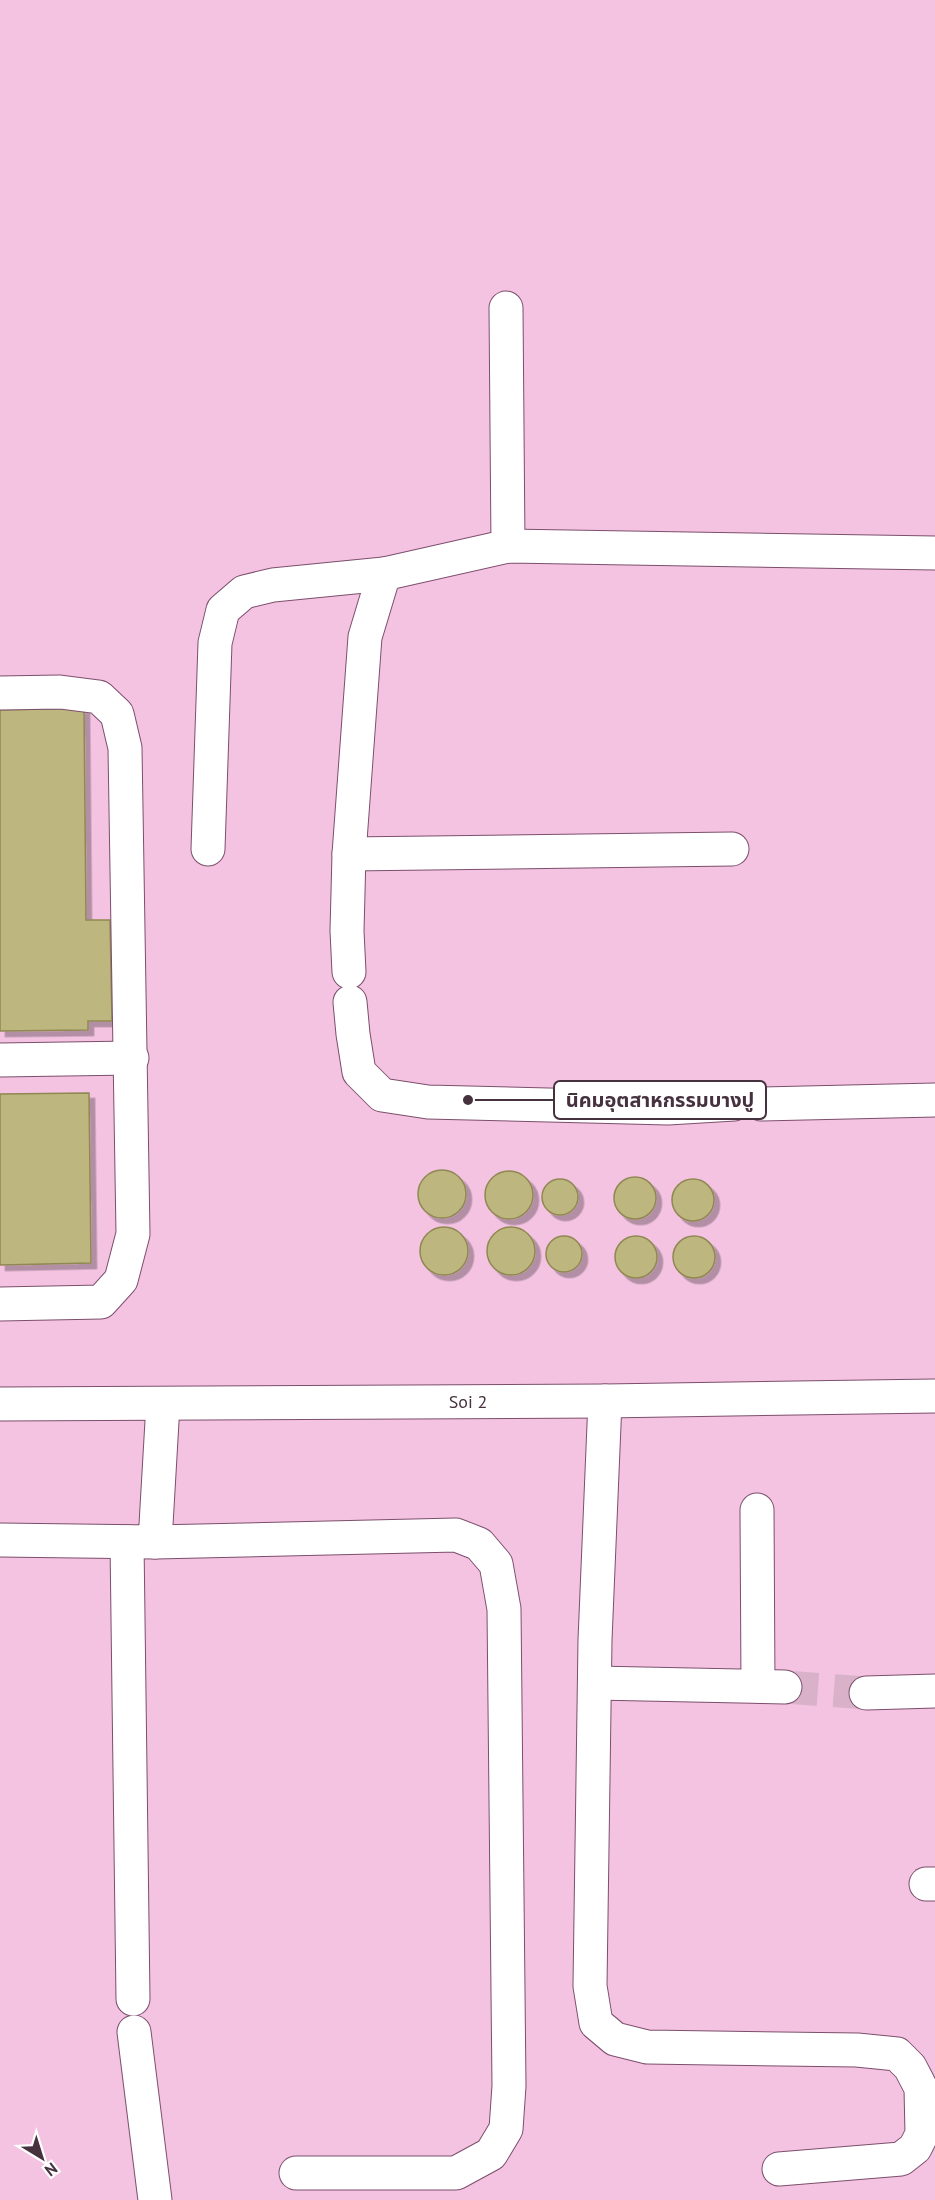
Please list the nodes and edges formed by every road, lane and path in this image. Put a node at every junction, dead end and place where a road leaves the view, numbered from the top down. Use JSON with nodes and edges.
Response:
{"nodes":[{"id":1,"x":506,"y":308,"type":"dead end"},
{"id":2,"x":508,"y":546,"type":"junction"},
{"id":3,"x":935,"y":553,"type":"edge"},
{"id":4,"x":384,"y":574,"type":"junction"},
{"id":5,"x":0,"y":693,"type":"edge"},
{"id":6,"x":208,"y":849,"type":"dead end"},
{"id":7,"x":732,"y":849,"type":"dead end"},
{"id":8,"x":349,"y":854,"type":"junction"},
{"id":9,"x":132,"y":1058,"type":"junction"},
{"id":10,"x":0,"y":1060,"type":"edge"},
{"id":11,"x":935,"y":1100,"type":"edge"},
{"id":12,"x":0,"y":1304,"type":"edge"},
{"id":13,"x":935,"y":1396,"type":"edge"},
{"id":14,"x":605,"y":1401,"type":"junction"},
{"id":15,"x":0,"y":1404,"type":"edge"},
{"id":16,"x":163,"y":1404,"type":"junction"},
{"id":17,"x":757,"y":1510,"type":"dead end"},
{"id":18,"x":0,"y":1540,"type":"edge"},
{"id":19,"x":141,"y":1542,"type":"junction"},
{"id":20,"x":595,"y":1683,"type":"junction"},
{"id":21,"x":935,"y":1691,"type":"edge"},
{"id":22,"x":866,"y":1693,"type":"tunnel mouth"},
{"id":23,"x":133,"y":1999,"type":"dead end"},
{"id":24,"x":134,"y":2032,"type":"dead end"},
{"id":25,"x":779,"y":2169,"type":"dead end"},
{"id":26,"x":296,"y":2173,"type":"dead end"},
{"id":27,"x":155,"y":2200,"type":"edge"}],
"edges":[{"from":1,"to":2,"type":"street"},
{"from":2,"to":3,"type":"street"},
{"from":2,"to":4,"type":"street"},
{"from":4,"to":6,"type":"street"},
{"from":4,"to":8,"type":"street"},
{"from":5,"to":9,"type":"street"},
{"from":7,"to":8,"type":"street"},
{"from":8,"to":11,"type":"street"},
{"from":9,"to":10,"type":"street"},
{"from":9,"to":12,"type":"street"},
{"from":13,"to":14,"type":"street","name":"Soi 2"},
{"from":14,"to":16,"type":"street","name":"Soi 2"},
{"from":14,"to":20,"type":"street"},
{"from":15,"to":16,"type":"street","name":"Soi 2"},
{"from":16,"to":19,"type":"street"},
{"from":17,"to":20,"type":"street"},
{"from":18,"to":19,"type":"street"},
{"from":19,"to":23,"type":"street"},
{"from":19,"to":26,"type":"street"},
{"from":20,"to":25,"type":"street"},
{"from":21,"to":22,"type":"street"},
{"from":24,"to":27,"type":"street"}]}
